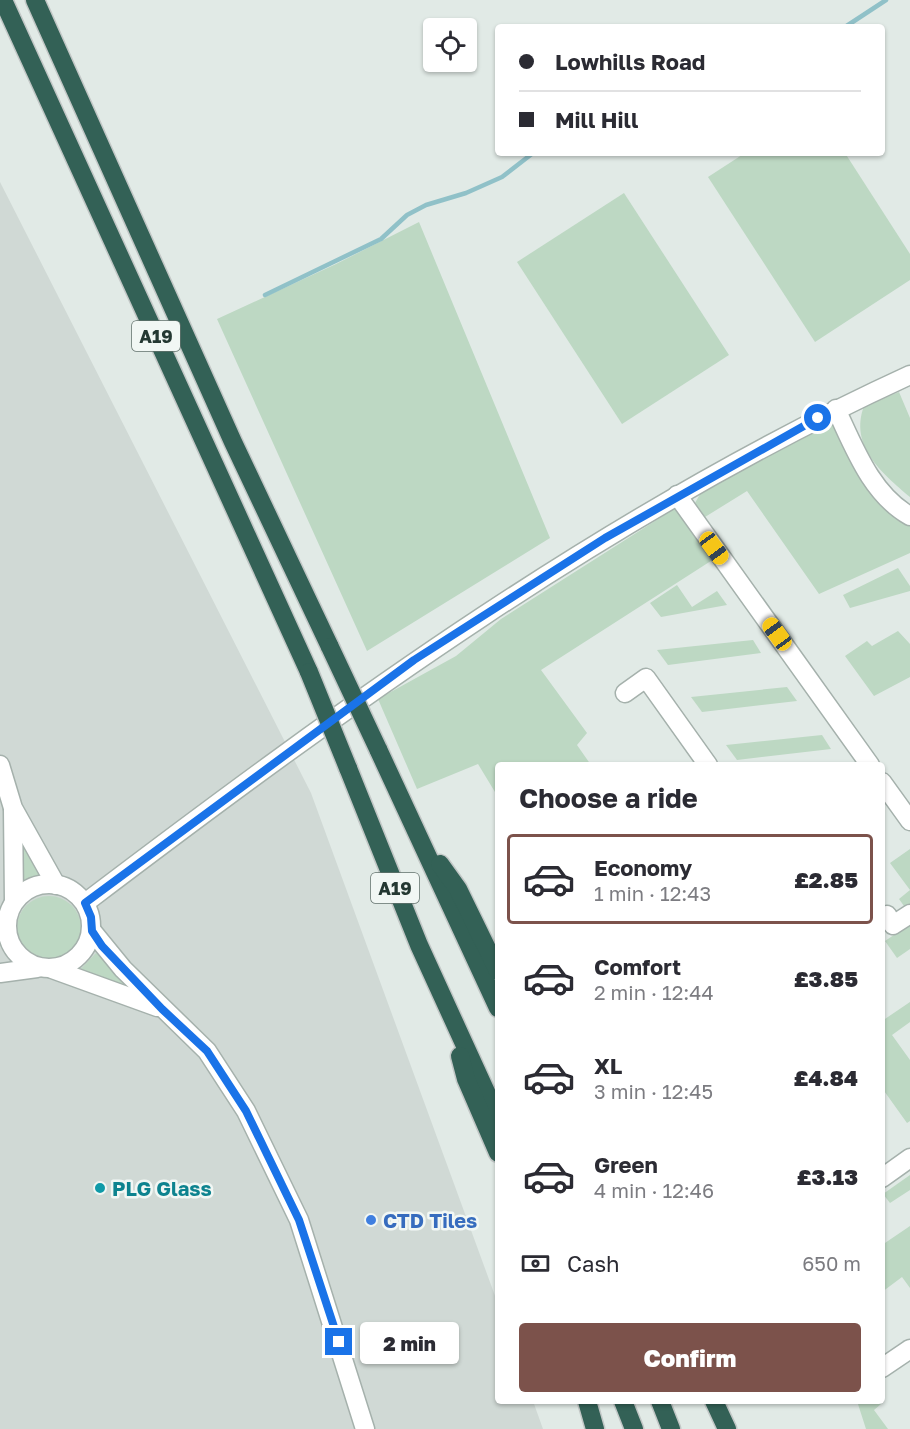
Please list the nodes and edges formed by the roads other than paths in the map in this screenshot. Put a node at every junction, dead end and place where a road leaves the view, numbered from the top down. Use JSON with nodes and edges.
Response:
{"nodes":[{"id":1,"x":3,"y":0,"type":"edge"},
{"id":2,"x":34,"y":0,"type":"edge"},
{"id":3,"x":910,"y":375,"type":"edge"},
{"id":4,"x":836,"y":409,"type":"junction"},
{"id":5,"x":677,"y":495,"type":"junction"},
{"id":6,"x":910,"y":516,"type":"edge"},
{"id":7,"x":625,"y":693,"type":"dead end"},
{"id":8,"x":706,"y":762,"type":"edge"},
{"id":9,"x":868,"y":762,"type":"edge"},
{"id":10,"x":0,"y":765,"type":"edge"},
{"id":11,"x":885,"y":789,"type":"edge"},
{"id":12,"x":13,"y":808,"type":"junction"},
{"id":13,"x":411,"y":821,"type":"junction"},
{"id":14,"x":910,"y":821,"type":"edge"},
{"id":15,"x":56,"y":885,"type":"junction"},
{"id":16,"x":14,"y":902,"type":"junction"},
{"id":17,"x":85,"y":903,"type":"junction"},
{"id":18,"x":910,"y":914,"type":"edge"},
{"id":19,"x":887,"y":915,"type":"dead end"},
{"id":20,"x":92,"y":931,"type":"junction"},
{"id":21,"x":3,"y":932,"type":"edge"},
{"id":22,"x":495,"y":965,"type":"edge"},
{"id":23,"x":45,"y":968,"type":"junction"},
{"id":24,"x":0,"y":973,"type":"edge"},
{"id":25,"x":495,"y":1002,"type":"edge"},
{"id":26,"x":447,"y":1005,"type":"junction"},
{"id":27,"x":162,"y":1009,"type":"junction"},
{"id":28,"x":495,"y":1111,"type":"edge"},
{"id":29,"x":495,"y":1146,"type":"edge"},
{"id":30,"x":910,"y":1158,"type":"edge"},
{"id":31,"x":885,"y":1176,"type":"edge"},
{"id":32,"x":910,"y":1349,"type":"edge"},
{"id":33,"x":885,"y":1366,"type":"edge"},
{"id":34,"x":588,"y":1404,"type":"edge"},
{"id":35,"x":624,"y":1404,"type":"edge"},
{"id":36,"x":661,"y":1404,"type":"edge"},
{"id":37,"x":715,"y":1404,"type":"edge"},
{"id":38,"x":365,"y":1429,"type":"edge"},
{"id":39,"x":595,"y":1429,"type":"edge"},
{"id":40,"x":634,"y":1429,"type":"edge"},
{"id":41,"x":671,"y":1429,"type":"edge"},
{"id":42,"x":727,"y":1429,"type":"edge"}],
"edges":[{"from":1,"to":26,"type":"highway","number":"A19","bridge":true},
{"from":2,"to":13,"type":"highway","number":"A19","bridge":true},
{"from":3,"to":4,"type":"street"},
{"from":4,"to":5,"type":"street"},
{"from":4,"to":6,"type":"street"},
{"from":5,"to":9,"type":"street"},
{"from":5,"to":17,"type":"street"},
{"from":7,"to":8,"type":"street"},
{"from":10,"to":12,"type":"street"},
{"from":11,"to":14,"type":"street"},
{"from":12,"to":15,"type":"street"},
{"from":12,"to":16,"type":"street"},
{"from":13,"to":22,"type":"highway"},
{"from":13,"to":25,"type":"highway","number":"A19"},
{"from":15,"to":16,"type":"street"},
{"from":15,"to":17,"type":"street"},
{"from":16,"to":21,"type":"street"},
{"from":17,"to":20,"type":"street"},
{"from":18,"to":19,"type":"street"},
{"from":20,"to":23,"type":"street"},
{"from":20,"to":27,"type":"street"},
{"from":21,"to":23,"type":"street"},
{"from":23,"to":24,"type":"street"},
{"from":23,"to":27,"type":"street"},
{"from":26,"to":28,"type":"highway","number":"A19"},
{"from":26,"to":29,"type":"highway"},
{"from":27,"to":38,"type":"street"},
{"from":30,"to":31,"type":"street"},
{"from":32,"to":33,"type":"street"},
{"from":34,"to":39,"type":"highway"},
{"from":35,"to":40,"type":"highway"},
{"from":36,"to":41,"type":"highway"},
{"from":37,"to":42,"type":"highway"}]}
